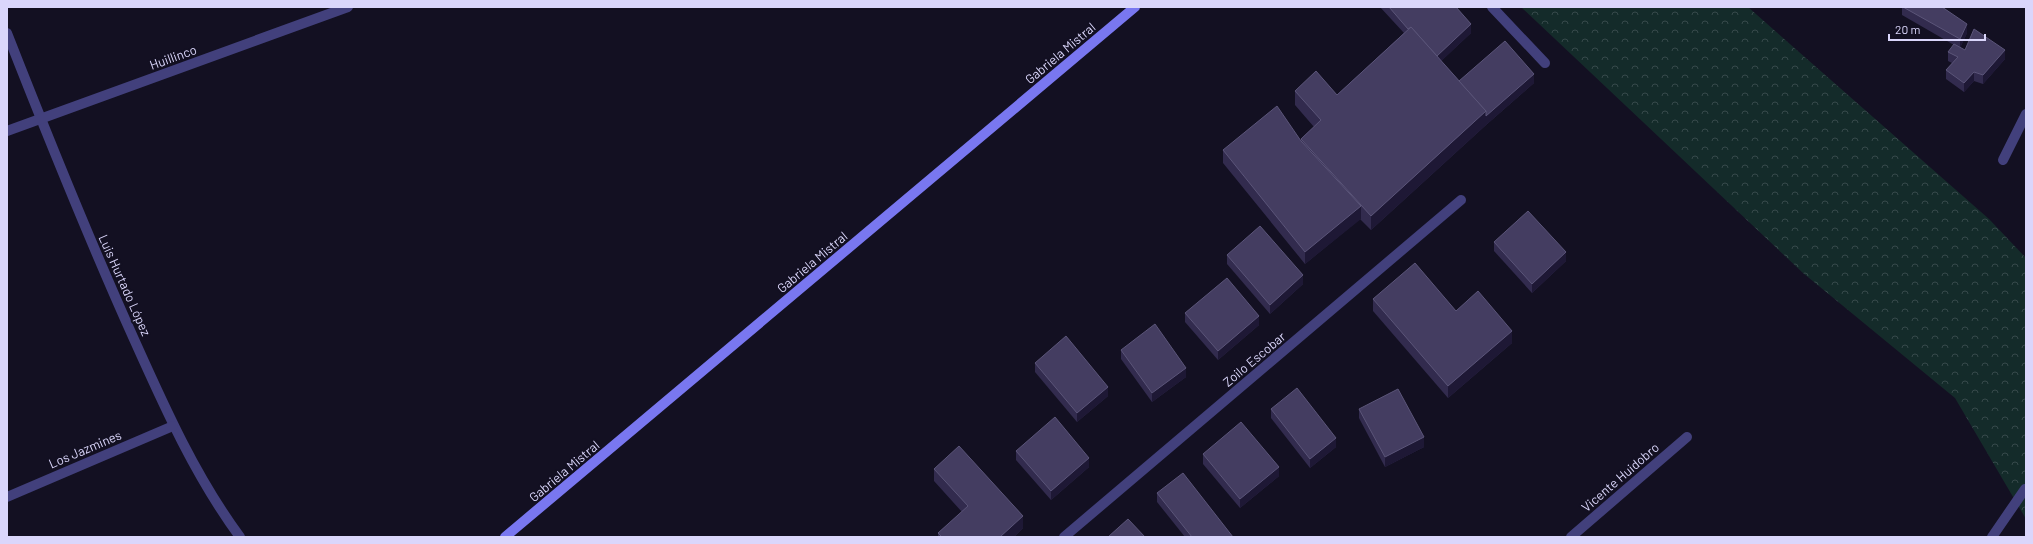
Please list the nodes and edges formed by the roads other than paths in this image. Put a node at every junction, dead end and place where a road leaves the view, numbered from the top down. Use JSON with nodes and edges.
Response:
{"nodes":[{"id":1,"x":348,"y":7,"type":"edge"},
{"id":2,"x":1135,"y":7,"type":"edge"},
{"id":3,"x":1492,"y":7,"type":"edge"},
{"id":4,"x":7,"y":33,"type":"edge"},
{"id":5,"x":1545,"y":63,"type":"dead end"},
{"id":6,"x":2026,"y":114,"type":"edge"},
{"id":7,"x":40,"y":118,"type":"junction"},
{"id":8,"x":7,"y":131,"type":"edge"},
{"id":9,"x":2003,"y":160,"type":"dead end"},
{"id":10,"x":1461,"y":200,"type":"dead end"},
{"id":11,"x":173,"y":426,"type":"junction"},
{"id":12,"x":1687,"y":437,"type":"dead end"},
{"id":13,"x":2025,"y":489,"type":"edge"},
{"id":14,"x":7,"y":497,"type":"edge"},
{"id":15,"x":240,"y":537,"type":"edge"},
{"id":16,"x":505,"y":537,"type":"edge"},
{"id":17,"x":1064,"y":537,"type":"edge"},
{"id":18,"x":1571,"y":537,"type":"edge"},
{"id":19,"x":1992,"y":537,"type":"edge"}],
"edges":[{"from":1,"to":7,"type":"street","name":"Huillinco"},
{"from":2,"to":16,"type":"street","name":"Gabriela Mistral"},
{"from":3,"to":5,"type":"street"},
{"from":4,"to":7,"type":"street","name":"Luis Hurtado López"},
{"from":6,"to":9,"type":"street"},
{"from":7,"to":8,"type":"street","name":"Huillinco"},
{"from":7,"to":11,"type":"street","name":"Luis Hurtado López"},
{"from":10,"to":17,"type":"street","name":"Zoilo Escobar"},
{"from":11,"to":14,"type":"street","name":"Los Jazmines"},
{"from":11,"to":15,"type":"street","name":"Luis Hurtado López"},
{"from":12,"to":18,"type":"street","name":"Vicente Huidobro"},
{"from":13,"to":19,"type":"street"}]}
